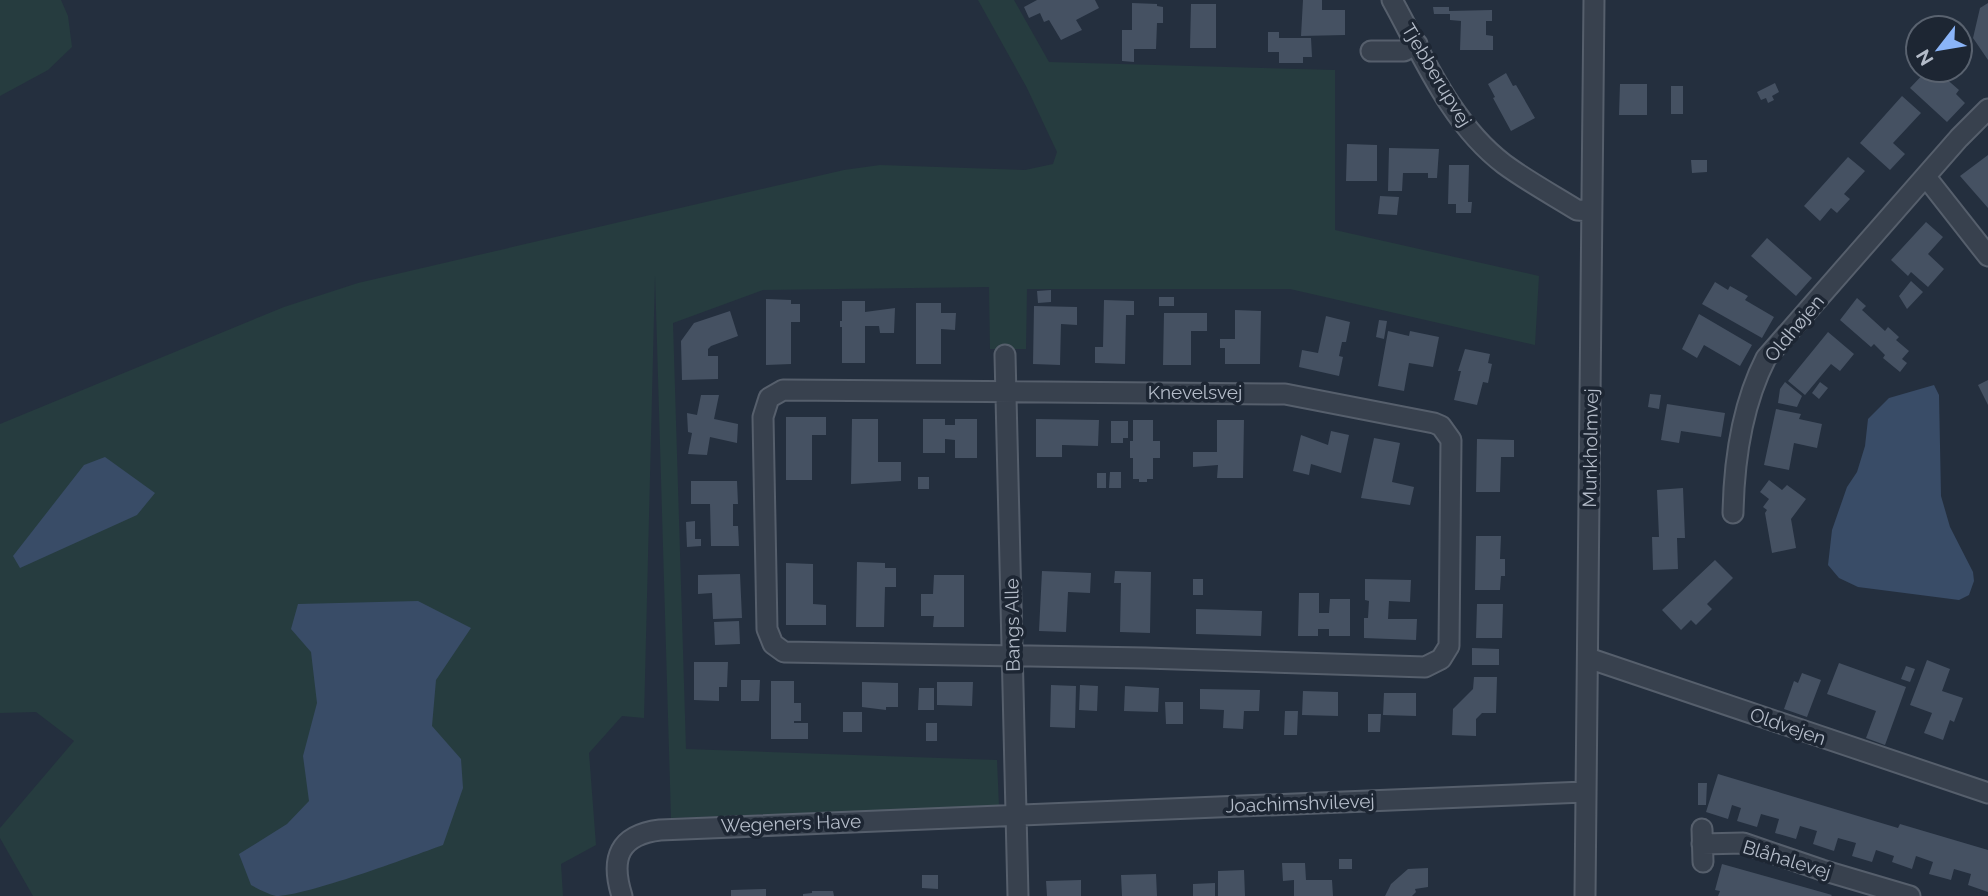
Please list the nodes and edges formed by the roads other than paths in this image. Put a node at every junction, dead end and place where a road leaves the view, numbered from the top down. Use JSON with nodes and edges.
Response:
{"nodes":[{"id":1,"x":1392,"y":0,"type":"edge"},
{"id":2,"x":1594,"y":0,"type":"edge"},
{"id":3,"x":1417,"y":44,"type":"junction"},
{"id":4,"x":1371,"y":51,"type":"dead end"},
{"id":5,"x":1988,"y":110,"type":"edge"},
{"id":6,"x":1926,"y":177,"type":"junction"},
{"id":7,"x":1591,"y":211,"type":"junction"},
{"id":8,"x":1988,"y":256,"type":"edge"},
{"id":9,"x":1005,"y":355,"type":"dead end"},
{"id":10,"x":1006,"y":391,"type":"junction"},
{"id":11,"x":1733,"y":513,"type":"dead end"},
{"id":12,"x":1012,"y":656,"type":"junction"},
{"id":13,"x":1588,"y":658,"type":"junction"},
{"id":14,"x":1584,"y":793,"type":"junction"},
{"id":15,"x":1988,"y":793,"type":"edge"},
{"id":16,"x":1016,"y":814,"type":"junction"},
{"id":17,"x":1702,"y":845,"type":"dead end"},
{"id":18,"x":621,"y":896,"type":"edge"},
{"id":19,"x":1018,"y":896,"type":"edge"},
{"id":20,"x":1585,"y":896,"type":"edge"},
{"id":21,"x":1910,"y":896,"type":"edge"}],
"edges":[{"from":1,"to":3,"type":"street","name":"Tjebberupvej"},
{"from":2,"to":7,"type":"street","name":"Munkholmvej"},
{"from":3,"to":4,"type":"street"},
{"from":3,"to":7,"type":"street","name":"Tjebberupvej"},
{"from":5,"to":6,"type":"street","name":"Oldhøjen"},
{"from":6,"to":8,"type":"street"},
{"from":6,"to":11,"type":"street","name":"Oldhøjen"},
{"from":7,"to":13,"type":"street","name":"Munkholmvej"},
{"from":9,"to":10,"type":"street","name":"Bangs Alle"},
{"from":10,"to":12,"type":"street","name":"Bangs Alle"},
{"from":10,"to":12,"type":"street","name":"Knevelsvej"},
{"from":10,"to":12,"type":"street","name":"Knevelsvej"},
{"from":12,"to":16,"type":"street","name":"Bangs Alle"},
{"from":13,"to":14,"type":"street","name":"Munkholmvej"},
{"from":13,"to":15,"type":"street","name":"Oldvejen"},
{"from":14,"to":16,"type":"street","name":"Joachimshvilevej"},
{"from":14,"to":20,"type":"street","name":"Munkholmvej"},
{"from":16,"to":18,"type":"street","name":"Wegeners Have"},
{"from":16,"to":19,"type":"street","name":"Bangs Alle"},
{"from":17,"to":21,"type":"street","name":"Blåhalevej"}]}
